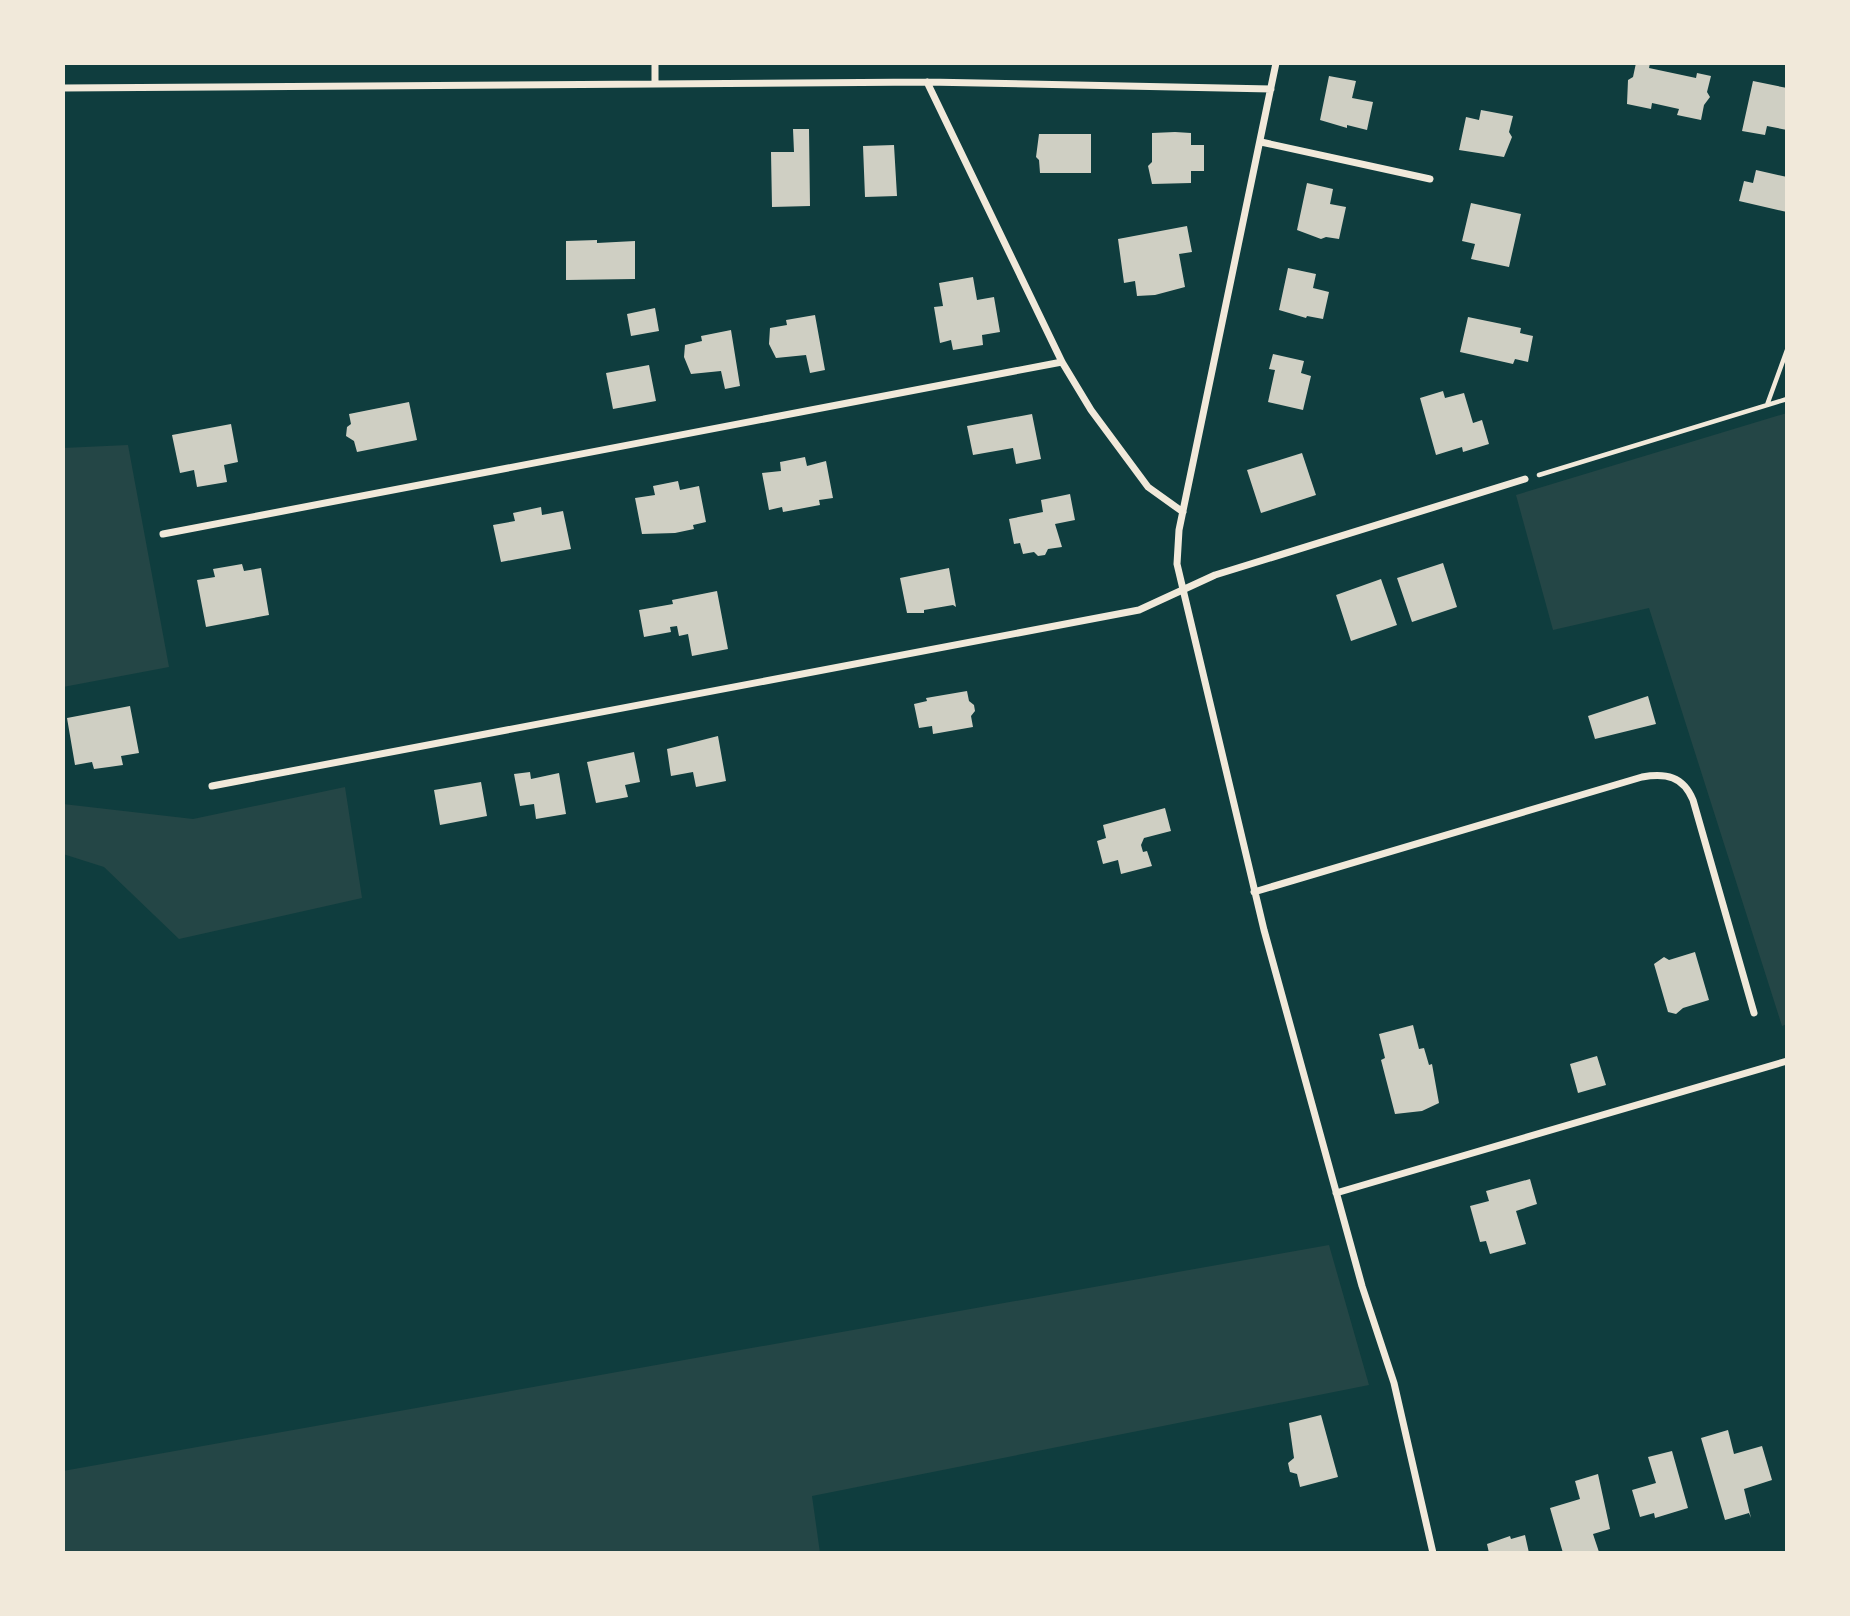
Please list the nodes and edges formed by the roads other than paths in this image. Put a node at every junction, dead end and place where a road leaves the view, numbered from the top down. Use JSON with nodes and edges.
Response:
{"nodes":[{"id":1,"x":655,"y":63,"type":"edge"},
{"id":2,"x":1276,"y":63,"type":"edge"},
{"id":3,"x":927,"y":82,"type":"junction"},
{"id":4,"x":655,"y":84,"type":"junction"},
{"id":5,"x":63,"y":88,"type":"edge"},
{"id":6,"x":1271,"y":89,"type":"junction"},
{"id":7,"x":1261,"y":142,"type":"junction"},
{"id":8,"x":1430,"y":179,"type":"dead end"},
{"id":9,"x":1062,"y":362,"type":"junction"},
{"id":10,"x":1525,"y":479,"type":"road end"},
{"id":11,"x":1183,"y":512,"type":"junction"},
{"id":12,"x":163,"y":534,"type":"dead end"},
{"id":13,"x":1181,"y":590,"type":"junction"},
{"id":14,"x":212,"y":786,"type":"dead end"},
{"id":15,"x":1254,"y":892,"type":"junction"},
{"id":16,"x":1754,"y":1013,"type":"dead end"},
{"id":17,"x":1787,"y":1061,"type":"edge"},
{"id":18,"x":1336,"y":1193,"type":"junction"},
{"id":19,"x":1433,"y":1553,"type":"edge"}],
"edges":[{"from":1,"to":4,"type":"street"},
{"from":2,"to":6,"type":"street"},
{"from":3,"to":4,"type":"street"},
{"from":3,"to":6,"type":"street"},
{"from":3,"to":9,"type":"street"},
{"from":4,"to":5,"type":"street"},
{"from":6,"to":7,"type":"street"},
{"from":7,"to":8,"type":"street"},
{"from":7,"to":11,"type":"street"},
{"from":9,"to":11,"type":"street"},
{"from":9,"to":12,"type":"street"},
{"from":10,"to":13,"type":"street"},
{"from":11,"to":13,"type":"street"},
{"from":13,"to":14,"type":"street"},
{"from":13,"to":15,"type":"street"},
{"from":15,"to":16,"type":"street"},
{"from":15,"to":18,"type":"street"},
{"from":17,"to":18,"type":"street"},
{"from":18,"to":19,"type":"street"}]}
